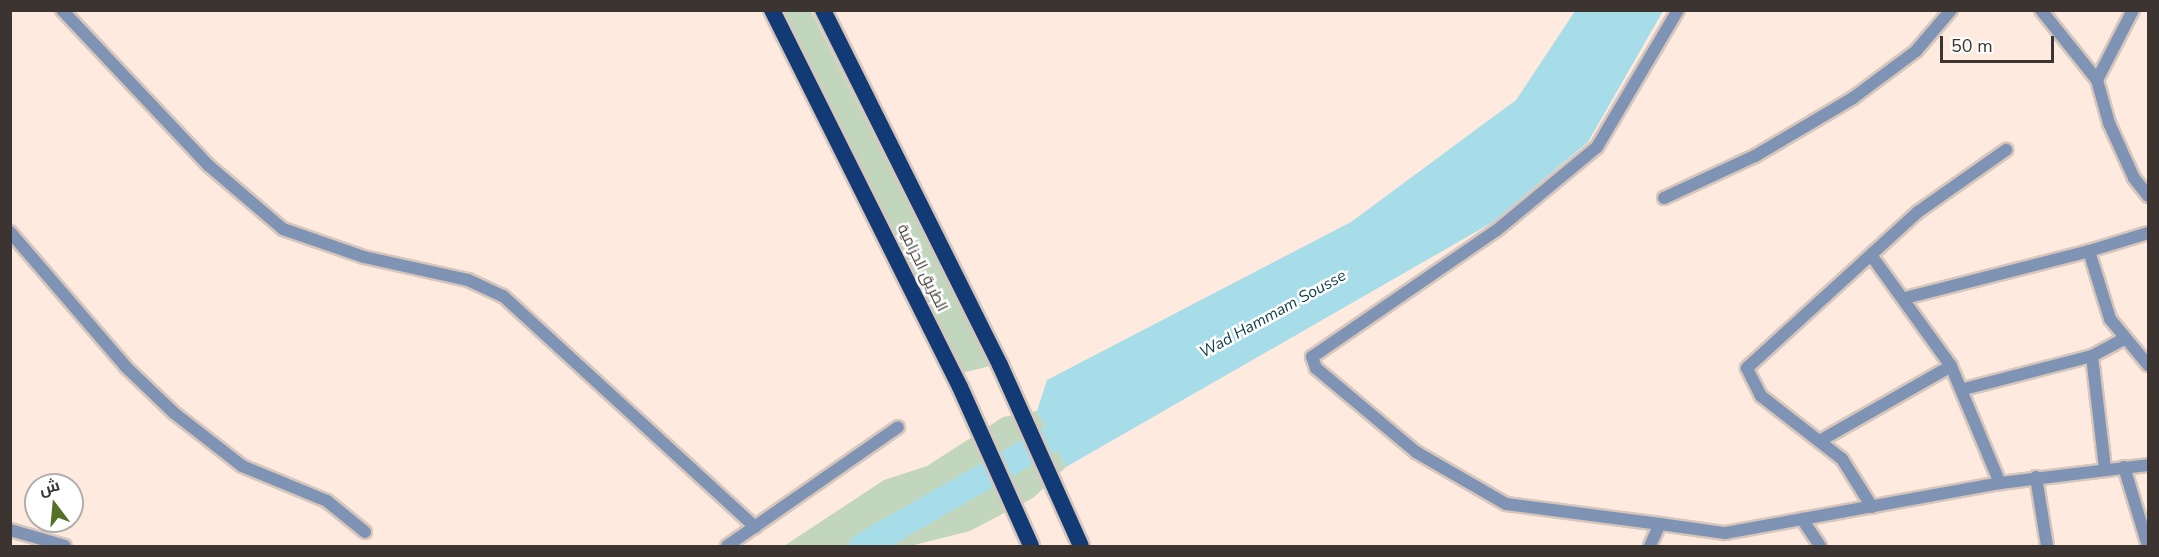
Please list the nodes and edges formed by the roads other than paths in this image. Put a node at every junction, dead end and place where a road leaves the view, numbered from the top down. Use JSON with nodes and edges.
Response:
{"nodes":[{"id":1,"x":62,"y":10,"type":"edge"},
{"id":2,"x":771,"y":10,"type":"edge"},
{"id":3,"x":823,"y":10,"type":"edge"},
{"id":4,"x":1678,"y":10,"type":"edge"},
{"id":5,"x":1951,"y":10,"type":"edge"},
{"id":6,"x":2041,"y":10,"type":"edge"},
{"id":7,"x":2133,"y":10,"type":"edge"},
{"id":8,"x":2097,"y":80,"type":"junction"},
{"id":9,"x":2006,"y":150,"type":"dead end"},
{"id":10,"x":2148,"y":196,"type":"edge"},
{"id":11,"x":1664,"y":198,"type":"dead end"},
{"id":12,"x":10,"y":232,"type":"edge"},
{"id":13,"x":2148,"y":233,"type":"edge"},
{"id":14,"x":2089,"y":251,"type":"junction"},
{"id":15,"x":1871,"y":255,"type":"junction"},
{"id":16,"x":1905,"y":298,"type":"junction"},
{"id":17,"x":2126,"y":338,"type":"junction"},
{"id":18,"x":2092,"y":356,"type":"junction"},
{"id":19,"x":2148,"y":365,"type":"edge"},
{"id":20,"x":1951,"y":366,"type":"junction"},
{"id":21,"x":1964,"y":389,"type":"junction"},
{"id":22,"x":898,"y":427,"type":"dead end"},
{"id":23,"x":1823,"y":439,"type":"junction"},
{"id":24,"x":2148,"y":465,"type":"edge"},
{"id":25,"x":2124,"y":467,"type":"junction"},
{"id":26,"x":2105,"y":469,"type":"junction"},
{"id":27,"x":2036,"y":477,"type":"junction"},
{"id":28,"x":2000,"y":483,"type":"junction"},
{"id":29,"x":1872,"y":507,"type":"junction"},
{"id":30,"x":1802,"y":519,"type":"junction"},
{"id":31,"x":1659,"y":524,"type":"junction"},
{"id":32,"x":755,"y":527,"type":"junction"},
{"id":33,"x":10,"y":530,"type":"edge"},
{"id":34,"x":365,"y":532,"type":"dead end"},
{"id":35,"x":1078,"y":542,"type":"edge"},
{"id":36,"x":65,"y":546,"type":"edge"},
{"id":37,"x":727,"y":546,"type":"edge"},
{"id":38,"x":1030,"y":546,"type":"edge"},
{"id":39,"x":1650,"y":546,"type":"edge"},
{"id":40,"x":1820,"y":546,"type":"edge"},
{"id":41,"x":2047,"y":546,"type":"edge"},
{"id":42,"x":2148,"y":546,"type":"edge"}],
"edges":[{"from":1,"to":32,"type":"street"},
{"from":2,"to":38,"type":"highway","name":"الطريق الحزامية"},
{"from":3,"to":35,"type":"highway","name":"الطريق الحزامية"},
{"from":4,"to":31,"type":"street"},
{"from":5,"to":11,"type":"street"},
{"from":6,"to":8,"type":"street"},
{"from":7,"to":8,"type":"street"},
{"from":8,"to":10,"type":"street"},
{"from":9,"to":15,"type":"street"},
{"from":12,"to":34,"type":"street"},
{"from":13,"to":14,"type":"street"},
{"from":14,"to":16,"type":"street"},
{"from":14,"to":17,"type":"street"},
{"from":15,"to":16,"type":"street"},
{"from":15,"to":23,"type":"street"},
{"from":16,"to":20,"type":"street"},
{"from":17,"to":18,"type":"street"},
{"from":17,"to":19,"type":"street"},
{"from":18,"to":21,"type":"street"},
{"from":18,"to":26,"type":"street"},
{"from":20,"to":21,"type":"street"},
{"from":20,"to":23,"type":"street"},
{"from":21,"to":28,"type":"street"},
{"from":22,"to":32,"type":"street"},
{"from":23,"to":29,"type":"street"},
{"from":24,"to":25,"type":"street"},
{"from":25,"to":26,"type":"street"},
{"from":25,"to":42,"type":"street"},
{"from":26,"to":27,"type":"street"},
{"from":27,"to":28,"type":"street"},
{"from":27,"to":41,"type":"street"},
{"from":28,"to":29,"type":"street"},
{"from":29,"to":30,"type":"street"},
{"from":30,"to":31,"type":"street"},
{"from":30,"to":40,"type":"street"},
{"from":31,"to":39,"type":"street"},
{"from":32,"to":37,"type":"street"},
{"from":33,"to":36,"type":"street"}]}
